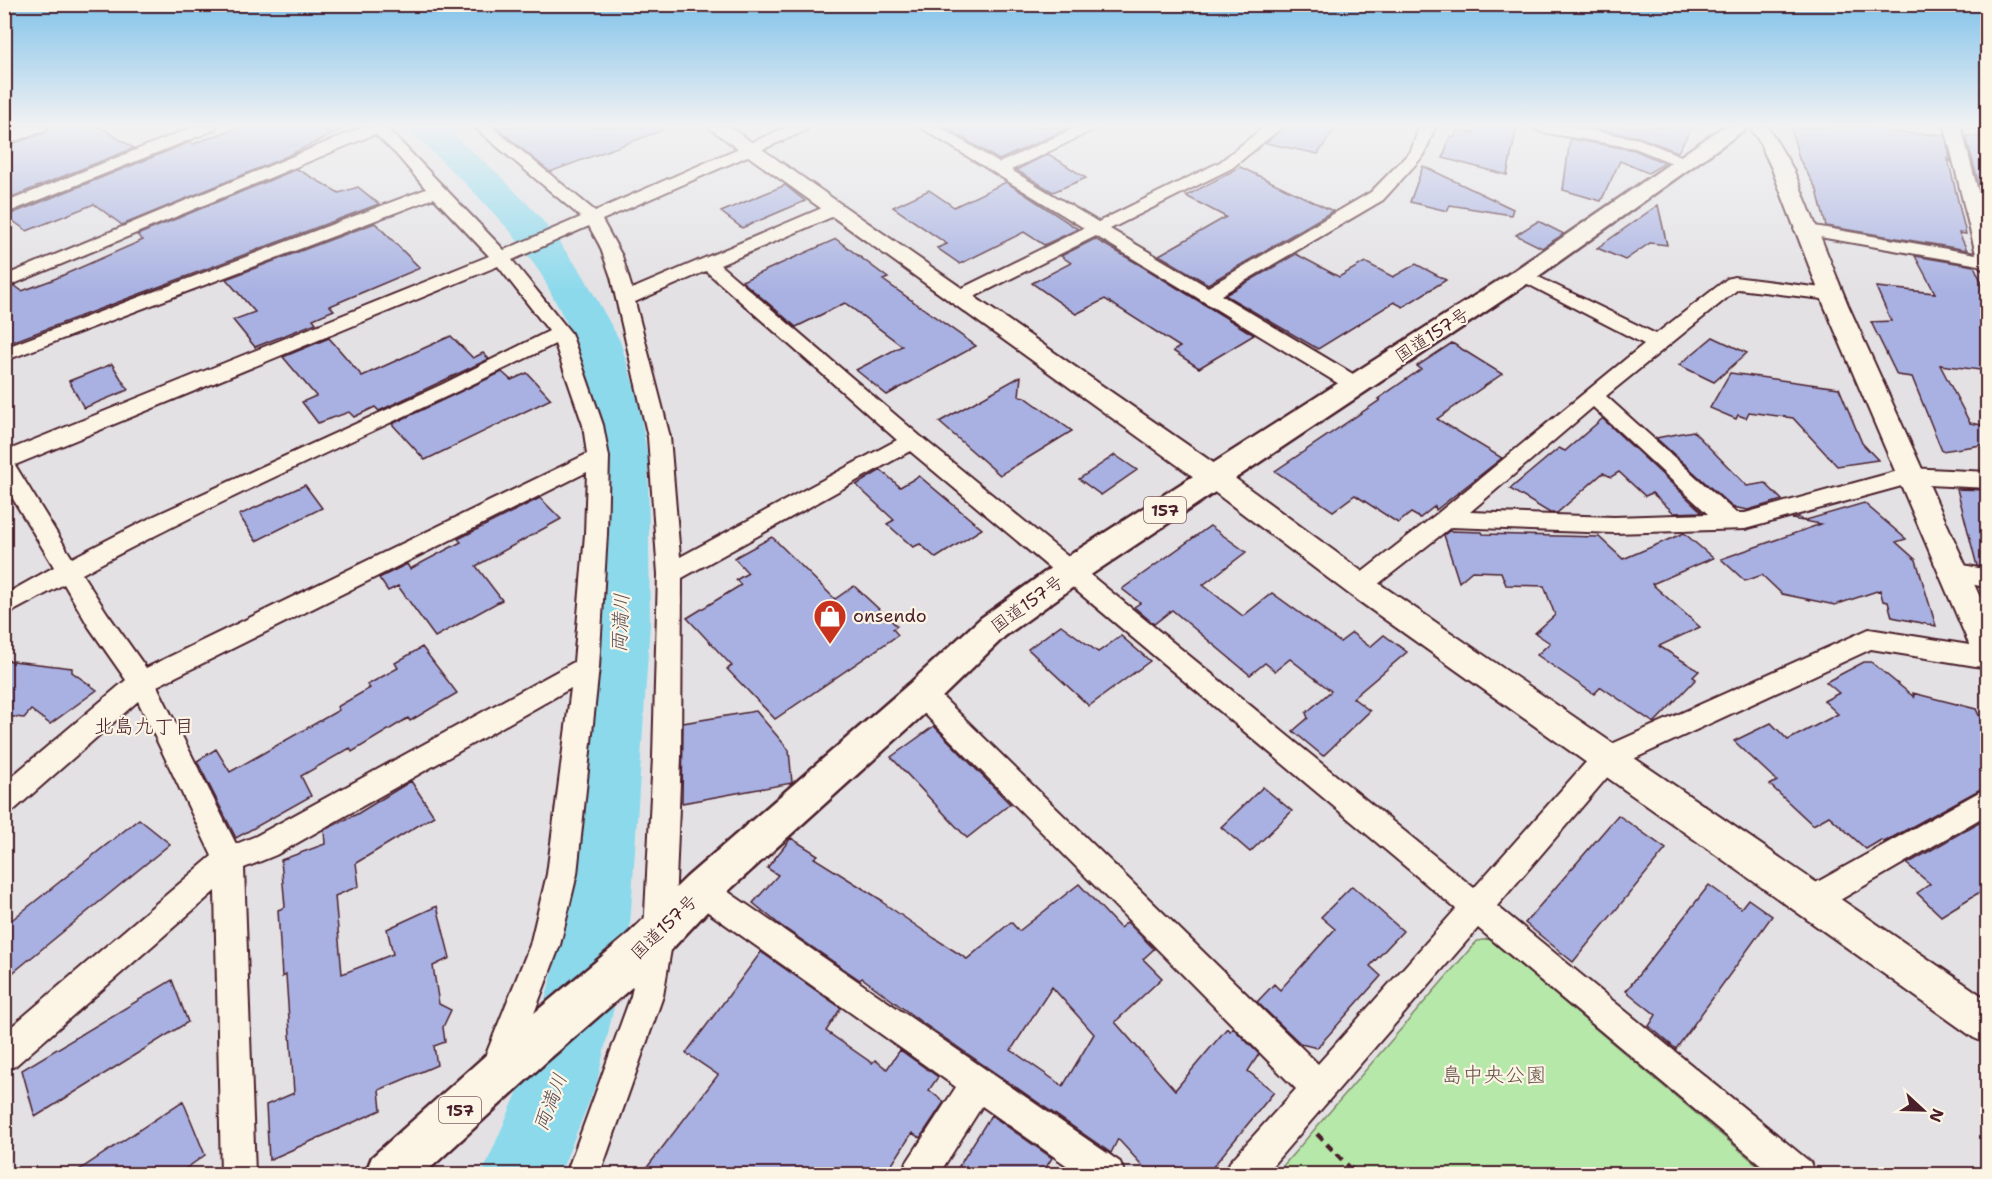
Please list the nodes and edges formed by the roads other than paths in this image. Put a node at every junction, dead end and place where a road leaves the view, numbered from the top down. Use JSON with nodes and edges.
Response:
{"nodes":[{"id":1,"x":71,"y":182,"type":"edge"},
{"id":2,"x":246,"y":182,"type":"edge"},
{"id":3,"x":429,"y":182,"type":"edge"},
{"id":4,"x":549,"y":182,"type":"edge"},
{"id":5,"x":672,"y":182,"type":"edge"},
{"id":6,"x":796,"y":182,"type":"edge"},
{"id":7,"x":1021,"y":182,"type":"edge"},
{"id":8,"x":1192,"y":182,"type":"edge"},
{"id":9,"x":1390,"y":182,"type":"edge"},
{"id":10,"x":1661,"y":182,"type":"edge"},
{"id":11,"x":1786,"y":182,"type":"edge"},
{"id":12,"x":1973,"y":182,"type":"edge"},
{"id":13,"x":437,"y":191,"type":"junction"},
{"id":14,"x":1979,"y":200,"type":"edge"},
{"id":15,"x":4,"y":209,"type":"edge"},
{"id":16,"x":835,"y":209,"type":"junction"},
{"id":17,"x":592,"y":217,"type":"junction"},
{"id":18,"x":1099,"y":229,"type":"junction"},
{"id":19,"x":1803,"y":229,"type":"junction"},
{"id":20,"x":505,"y":255,"type":"junction"},
{"id":21,"x":1986,"y":262,"type":"edge"},
{"id":22,"x":708,"y":264,"type":"junction"},
{"id":23,"x":1524,"y":275,"type":"junction"},
{"id":24,"x":4,"y":284,"type":"edge"},
{"id":25,"x":1831,"y":294,"type":"junction"},
{"id":26,"x":1208,"y":295,"type":"junction"},
{"id":27,"x":957,"y":297,"type":"junction"},
{"id":28,"x":625,"y":299,"type":"junction"},
{"id":29,"x":561,"y":333,"type":"junction"},
{"id":30,"x":1657,"y":343,"type":"junction"},
{"id":31,"x":4,"y":355,"type":"edge"},
{"id":32,"x":1356,"y":385,"type":"junction"},
{"id":33,"x":1594,"y":396,"type":"junction"},
{"id":34,"x":912,"y":441,"type":"junction"},
{"id":35,"x":598,"y":457,"type":"junction"},
{"id":36,"x":4,"y":463,"type":"edge"},
{"id":37,"x":1909,"y":476,"type":"junction"},
{"id":38,"x":1215,"y":478,"type":"junction"},
{"id":39,"x":1988,"y":480,"type":"edge"},
{"id":40,"x":1446,"y":519,"type":"junction"},
{"id":41,"x":1730,"y":521,"type":"junction"},
{"id":42,"x":68,"y":569,"type":"junction"},
{"id":43,"x":1071,"y":571,"type":"junction"},
{"id":44,"x":1954,"y":573,"type":"junction"},
{"id":45,"x":670,"y":574,"type":"junction"},
{"id":46,"x":1988,"y":579,"type":"edge"},
{"id":47,"x":1360,"y":586,"type":"junction"},
{"id":48,"x":4,"y":607,"type":"edge"},
{"id":49,"x":1988,"y":651,"type":"edge"},
{"id":50,"x":1988,"y":658,"type":"edge"},
{"id":51,"x":586,"y":667,"type":"junction"},
{"id":52,"x":142,"y":682,"type":"junction"},
{"id":53,"x":922,"y":693,"type":"junction"},
{"id":54,"x":1606,"y":759,"type":"junction"},
{"id":55,"x":1988,"y":799,"type":"edge"},
{"id":56,"x":4,"y":801,"type":"edge"},
{"id":57,"x":229,"y":860,"type":"junction"},
{"id":58,"x":701,"y":890,"type":"junction"},
{"id":59,"x":1811,"y":901,"type":"junction"},
{"id":60,"x":1475,"y":908,"type":"junction"},
{"id":61,"x":649,"y":942,"type":"junction"},
{"id":62,"x":1988,"y":1024,"type":"edge"},
{"id":63,"x":4,"y":1055,"type":"edge"},
{"id":64,"x":491,"y":1081,"type":"junction"},
{"id":65,"x":978,"y":1084,"type":"junction"},
{"id":66,"x":1319,"y":1088,"type":"junction"},
{"id":67,"x":238,"y":1174,"type":"edge"},
{"id":68,"x":389,"y":1174,"type":"edge"},
{"id":69,"x":584,"y":1174,"type":"edge"},
{"id":70,"x":919,"y":1174,"type":"edge"},
{"id":71,"x":1108,"y":1174,"type":"edge"},
{"id":72,"x":1242,"y":1174,"type":"edge"},
{"id":73,"x":1798,"y":1174,"type":"edge"}],
"edges":[{"from":1,"to":15,"type":"street"},
{"from":2,"to":24,"type":"street"},
{"from":3,"to":13,"type":"street"},
{"from":4,"to":17,"type":"street"},
{"from":5,"to":17,"type":"street"},
{"from":6,"to":16,"type":"street"},
{"from":7,"to":18,"type":"street"},
{"from":8,"to":18,"type":"street"},
{"from":9,"to":26,"type":"street"},
{"from":10,"to":23,"type":"highway","name":"国道157号","number":"157"},
{"from":11,"to":19,"type":"street"},
{"from":12,"to":14,"type":"street"},
{"from":13,"to":20,"type":"street"},
{"from":13,"to":31,"type":"street"},
{"from":14,"to":21,"type":"street"},
{"from":16,"to":22,"type":"street"},
{"from":16,"to":27,"type":"street"},
{"from":17,"to":20,"type":"street"},
{"from":17,"to":28,"type":"street"},
{"from":18,"to":26,"type":"street"},
{"from":18,"to":27,"type":"street"},
{"from":19,"to":21,"type":"street"},
{"from":19,"to":25,"type":"street"},
{"from":20,"to":29,"type":"street"},
{"from":20,"to":36,"type":"street"},
{"from":22,"to":28,"type":"street"},
{"from":22,"to":34,"type":"street"},
{"from":23,"to":30,"type":"street"},
{"from":23,"to":32,"type":"highway","name":"国道157号","number":"157"},
{"from":25,"to":30,"type":"street"},
{"from":25,"to":37,"type":"street"},
{"from":26,"to":32,"type":"street"},
{"from":27,"to":38,"type":"street"},
{"from":28,"to":45,"type":"street"},
{"from":29,"to":35,"type":"street"},
{"from":29,"to":42,"type":"street"},
{"from":30,"to":33,"type":"street"},
{"from":32,"to":38,"type":"highway","name":"国道157号","number":"157"},
{"from":33,"to":40,"type":"street"},
{"from":33,"to":41,"type":"street"},
{"from":34,"to":43,"type":"street"},
{"from":34,"to":45,"type":"street"},
{"from":35,"to":51,"type":"street"},
{"from":35,"to":52,"type":"street"},
{"from":36,"to":42,"type":"street"},
{"from":37,"to":39,"type":"street"},
{"from":37,"to":41,"type":"street"},
{"from":37,"to":44,"type":"street"},
{"from":38,"to":43,"type":"highway","name":"国道157号","number":"157"},
{"from":38,"to":47,"type":"street"},
{"from":40,"to":41,"type":"street"},
{"from":40,"to":47,"type":"street"},
{"from":42,"to":48,"type":"street"},
{"from":42,"to":52,"type":"street"},
{"from":43,"to":53,"type":"highway","name":"国道157号","number":"157"},
{"from":43,"to":60,"type":"street"},
{"from":44,"to":46,"type":"street"},
{"from":44,"to":49,"type":"street"},
{"from":45,"to":61,"type":"street"},
{"from":47,"to":54,"type":"street"},
{"from":50,"to":54,"type":"street"},
{"from":51,"to":57,"type":"street"},
{"from":51,"to":64,"type":"street"},
{"from":52,"to":56,"type":"street"},
{"from":52,"to":57,"type":"street"},
{"from":53,"to":58,"type":"highway","name":"国道157号","number":"157"},
{"from":53,"to":66,"type":"street"},
{"from":54,"to":59,"type":"street"},
{"from":54,"to":60,"type":"street"},
{"from":55,"to":59,"type":"street"},
{"from":57,"to":63,"type":"street"},
{"from":57,"to":67,"type":"street"},
{"from":58,"to":61,"type":"highway","name":"国道157号","number":"157"},
{"from":58,"to":65,"type":"street"},
{"from":59,"to":62,"type":"street"},
{"from":60,"to":66,"type":"street"},
{"from":60,"to":73,"type":"street"},
{"from":61,"to":64,"type":"highway","name":"国道157号","number":"157"},
{"from":61,"to":69,"type":"street"},
{"from":64,"to":68,"type":"highway","name":"国道157号","number":"157"},
{"from":65,"to":70,"type":"street"},
{"from":65,"to":71,"type":"street"},
{"from":66,"to":72,"type":"street"}]}
